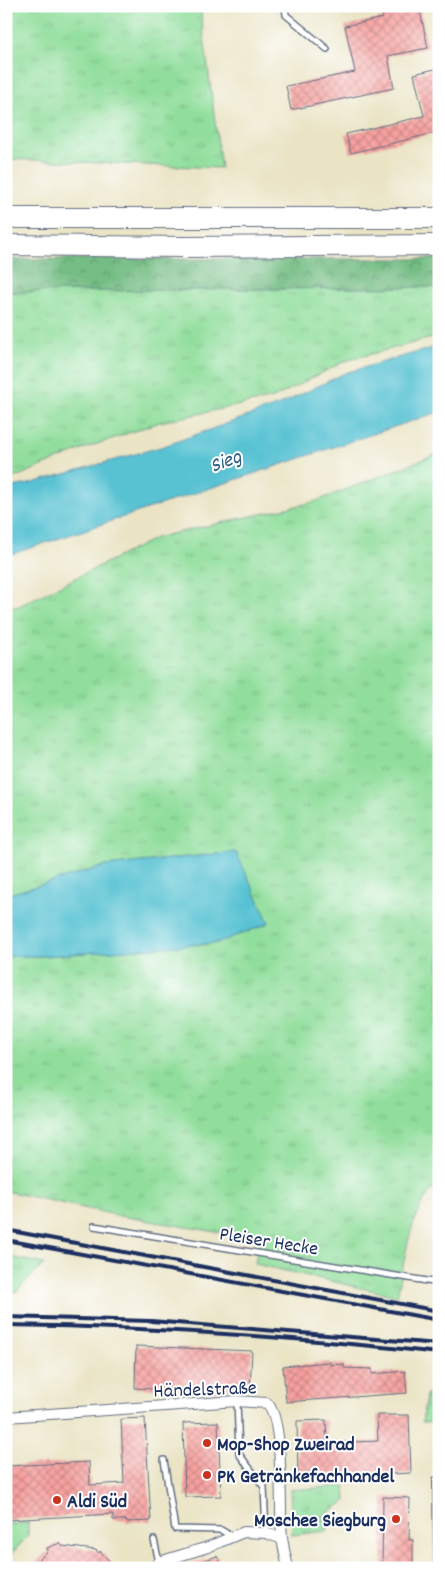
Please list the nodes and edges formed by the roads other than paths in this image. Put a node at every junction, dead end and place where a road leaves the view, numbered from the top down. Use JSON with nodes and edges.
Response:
{"nodes":[{"id":1,"x":284,"y":6,"type":"edge"},
{"id":2,"x":327,"y":49,"type":"dead end"},
{"id":3,"x":6,"y":218,"type":"edge"},
{"id":4,"x":439,"y":218,"type":"edge"},
{"id":5,"x":6,"y":245,"type":"edge"},
{"id":6,"x":439,"y":245,"type":"edge"},
{"id":7,"x":94,"y":1226,"type":"dead end"},
{"id":8,"x":439,"y":1283,"type":"edge"},
{"id":9,"x":237,"y":1401,"type":"junction"},
{"id":10,"x":6,"y":1417,"type":"edge"},
{"id":11,"x":164,"y":1460,"type":"dead end"},
{"id":12,"x":439,"y":1480,"type":"edge"},
{"id":13,"x":266,"y":1533,"type":"junction"},
{"id":14,"x":234,"y":1537,"type":"junction"},
{"id":15,"x":282,"y":1539,"type":"junction"},
{"id":16,"x":154,"y":1540,"type":"dead end"},
{"id":17,"x":156,"y":1565,"type":"edge"},
{"id":18,"x":288,"y":1568,"type":"edge"},
{"id":19,"x":436,"y":1568,"type":"edge"}],
"edges":[{"from":1,"to":2,"type":"lane"},
{"from":3,"to":4,"type":"highway"},
{"from":5,"to":6,"type":"highway"},
{"from":7,"to":8,"type":"lane","name":"Pleiser Hecke"},
{"from":9,"to":10,"type":"street","name":"Händelstraße"},
{"from":9,"to":13,"type":"lane"},
{"from":9,"to":15,"type":"street","name":"Händelstraße"},
{"from":11,"to":14,"type":"lane"},
{"from":12,"to":19,"type":"lane"},
{"from":13,"to":14,"type":"street"},
{"from":13,"to":15,"type":"street"},
{"from":14,"to":17,"type":"street"},
{"from":15,"to":18,"type":"street","name":"Händelstraße"},
{"from":16,"to":17,"type":"lane"}]}
